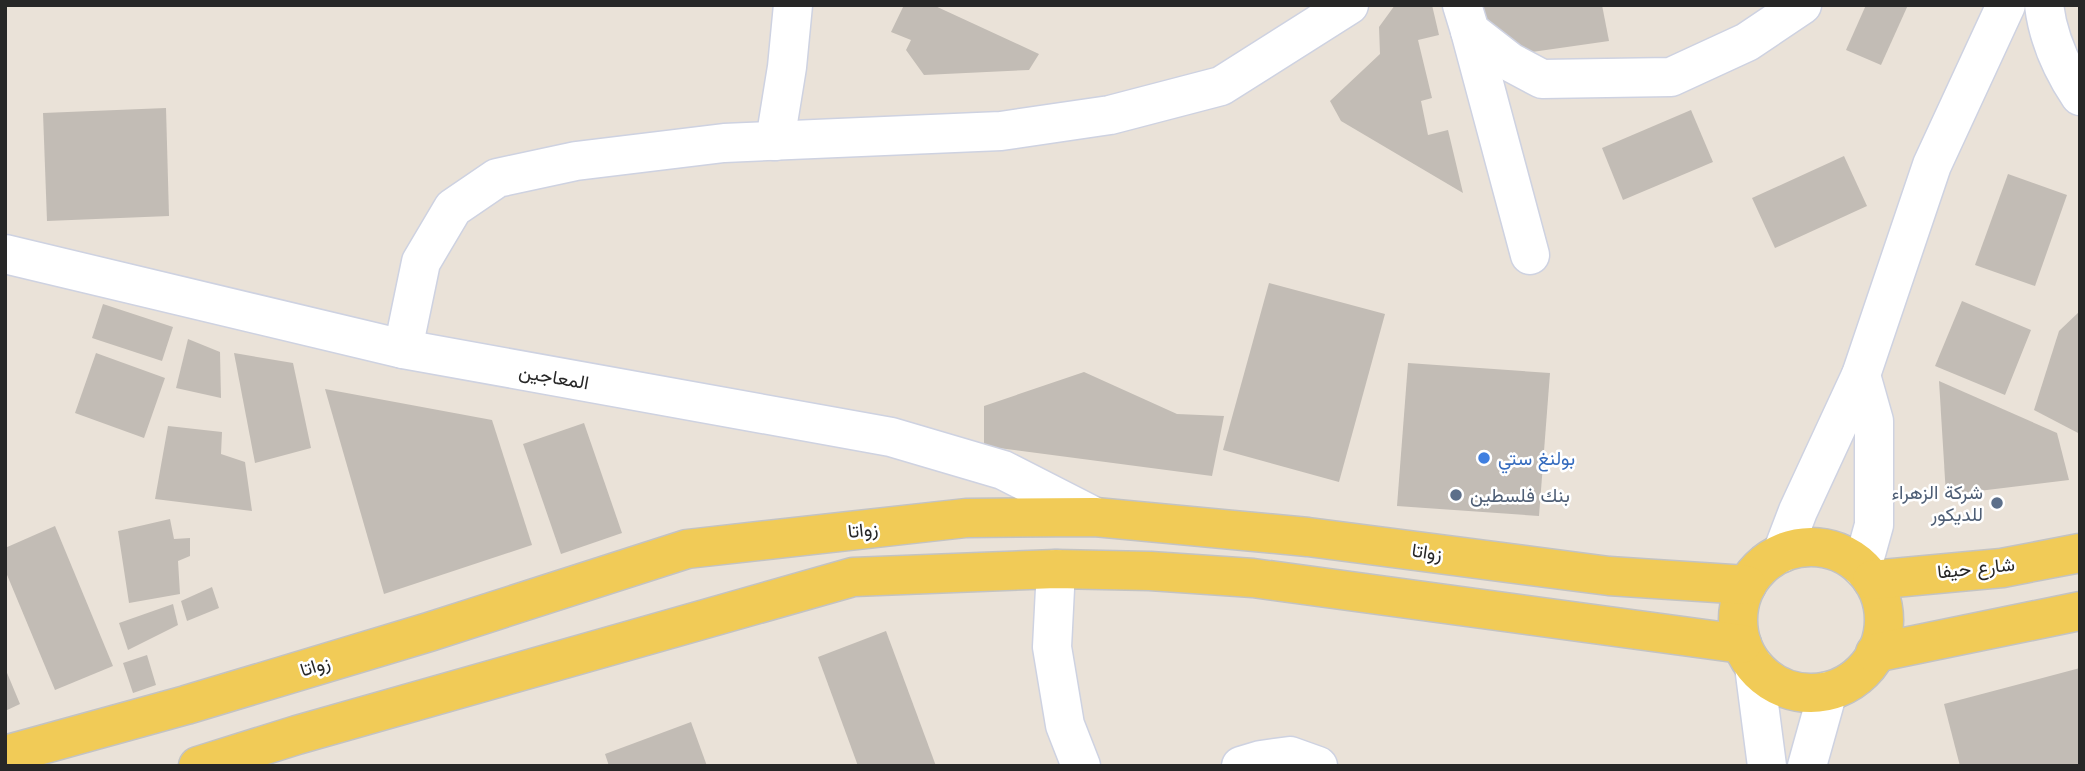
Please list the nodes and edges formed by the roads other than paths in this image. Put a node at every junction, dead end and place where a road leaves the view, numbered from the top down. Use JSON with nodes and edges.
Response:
{"nodes":[{"id":1,"x":1349,"y":5,"type":"edge"},
{"id":2,"x":1802,"y":5,"type":"edge"},
{"id":3,"x":2006,"y":5,"type":"edge"},
{"id":4,"x":2044,"y":5,"type":"edge"},
{"id":5,"x":798,"y":9,"type":"edge"},
{"id":6,"x":1466,"y":18,"type":"edge"},
{"id":7,"x":2080,"y":96,"type":"edge"},
{"id":8,"x":775,"y":141,"type":"junction"},
{"id":9,"x":5,"y":254,"type":"edge"},
{"id":10,"x":1530,"y":256,"type":"dead end"},
{"id":11,"x":403,"y":349,"type":"junction"},
{"id":12,"x":1861,"y":375,"type":"junction"},
{"id":13,"x":1095,"y":517,"type":"junction"},
{"id":14,"x":1782,"y":553,"type":"junction"},
{"id":15,"x":2080,"y":553,"type":"edge"},
{"id":16,"x":1056,"y":569,"type":"junction"},
{"id":17,"x":1867,"y":574,"type":"junction"},
{"id":18,"x":1747,"y":585,"type":"junction"},
{"id":19,"x":2080,"y":611,"type":"edge"},
{"id":20,"x":1875,"y":653,"type":"junction"},
{"id":21,"x":1748,"y":655,"type":"junction"},
{"id":22,"x":1828,"y":691,"type":"junction"},
{"id":23,"x":5,"y":755,"type":"edge"},
{"id":24,"x":198,"y":766,"type":"edge"},
{"id":25,"x":1081,"y":766,"type":"edge"},
{"id":26,"x":1241,"y":766,"type":"edge"},
{"id":27,"x":1318,"y":766,"type":"edge"},
{"id":28,"x":1767,"y":766,"type":"edge"},
{"id":29,"x":1807,"y":766,"type":"edge"}],
"edges":[{"from":1,"to":8,"type":"street"},
{"from":2,"to":6,"type":"street"},
{"from":3,"to":12,"type":"street"},
{"from":4,"to":7,"type":"street"},
{"from":5,"to":8,"type":"street"},
{"from":6,"to":10,"type":"street"},
{"from":8,"to":11,"type":"street"},
{"from":9,"to":11,"type":"street","name":"المعاجين"},
{"from":11,"to":13,"type":"street","name":"المعاجين"},
{"from":12,"to":14,"type":"street"},
{"from":12,"to":17,"type":"street"},
{"from":13,"to":18,"type":"main road","name":"زواتا"},
{"from":13,"to":23,"type":"main road","name":"زواتا"},
{"from":14,"to":17,"type":"main road"},
{"from":14,"to":18,"type":"main road"},
{"from":15,"to":17,"type":"main road","name":"شارع حيفا"},
{"from":16,"to":21,"type":"main road"},
{"from":16,"to":24,"type":"main road"},
{"from":16,"to":25,"type":"street"},
{"from":17,"to":20,"type":"main road"},
{"from":18,"to":21,"type":"main road"},
{"from":19,"to":20,"type":"main road"},
{"from":20,"to":22,"type":"main road"},
{"from":21,"to":22,"type":"main road"},
{"from":21,"to":28,"type":"street"},
{"from":22,"to":29,"type":"street"},
{"from":26,"to":27,"type":"street"}]}
